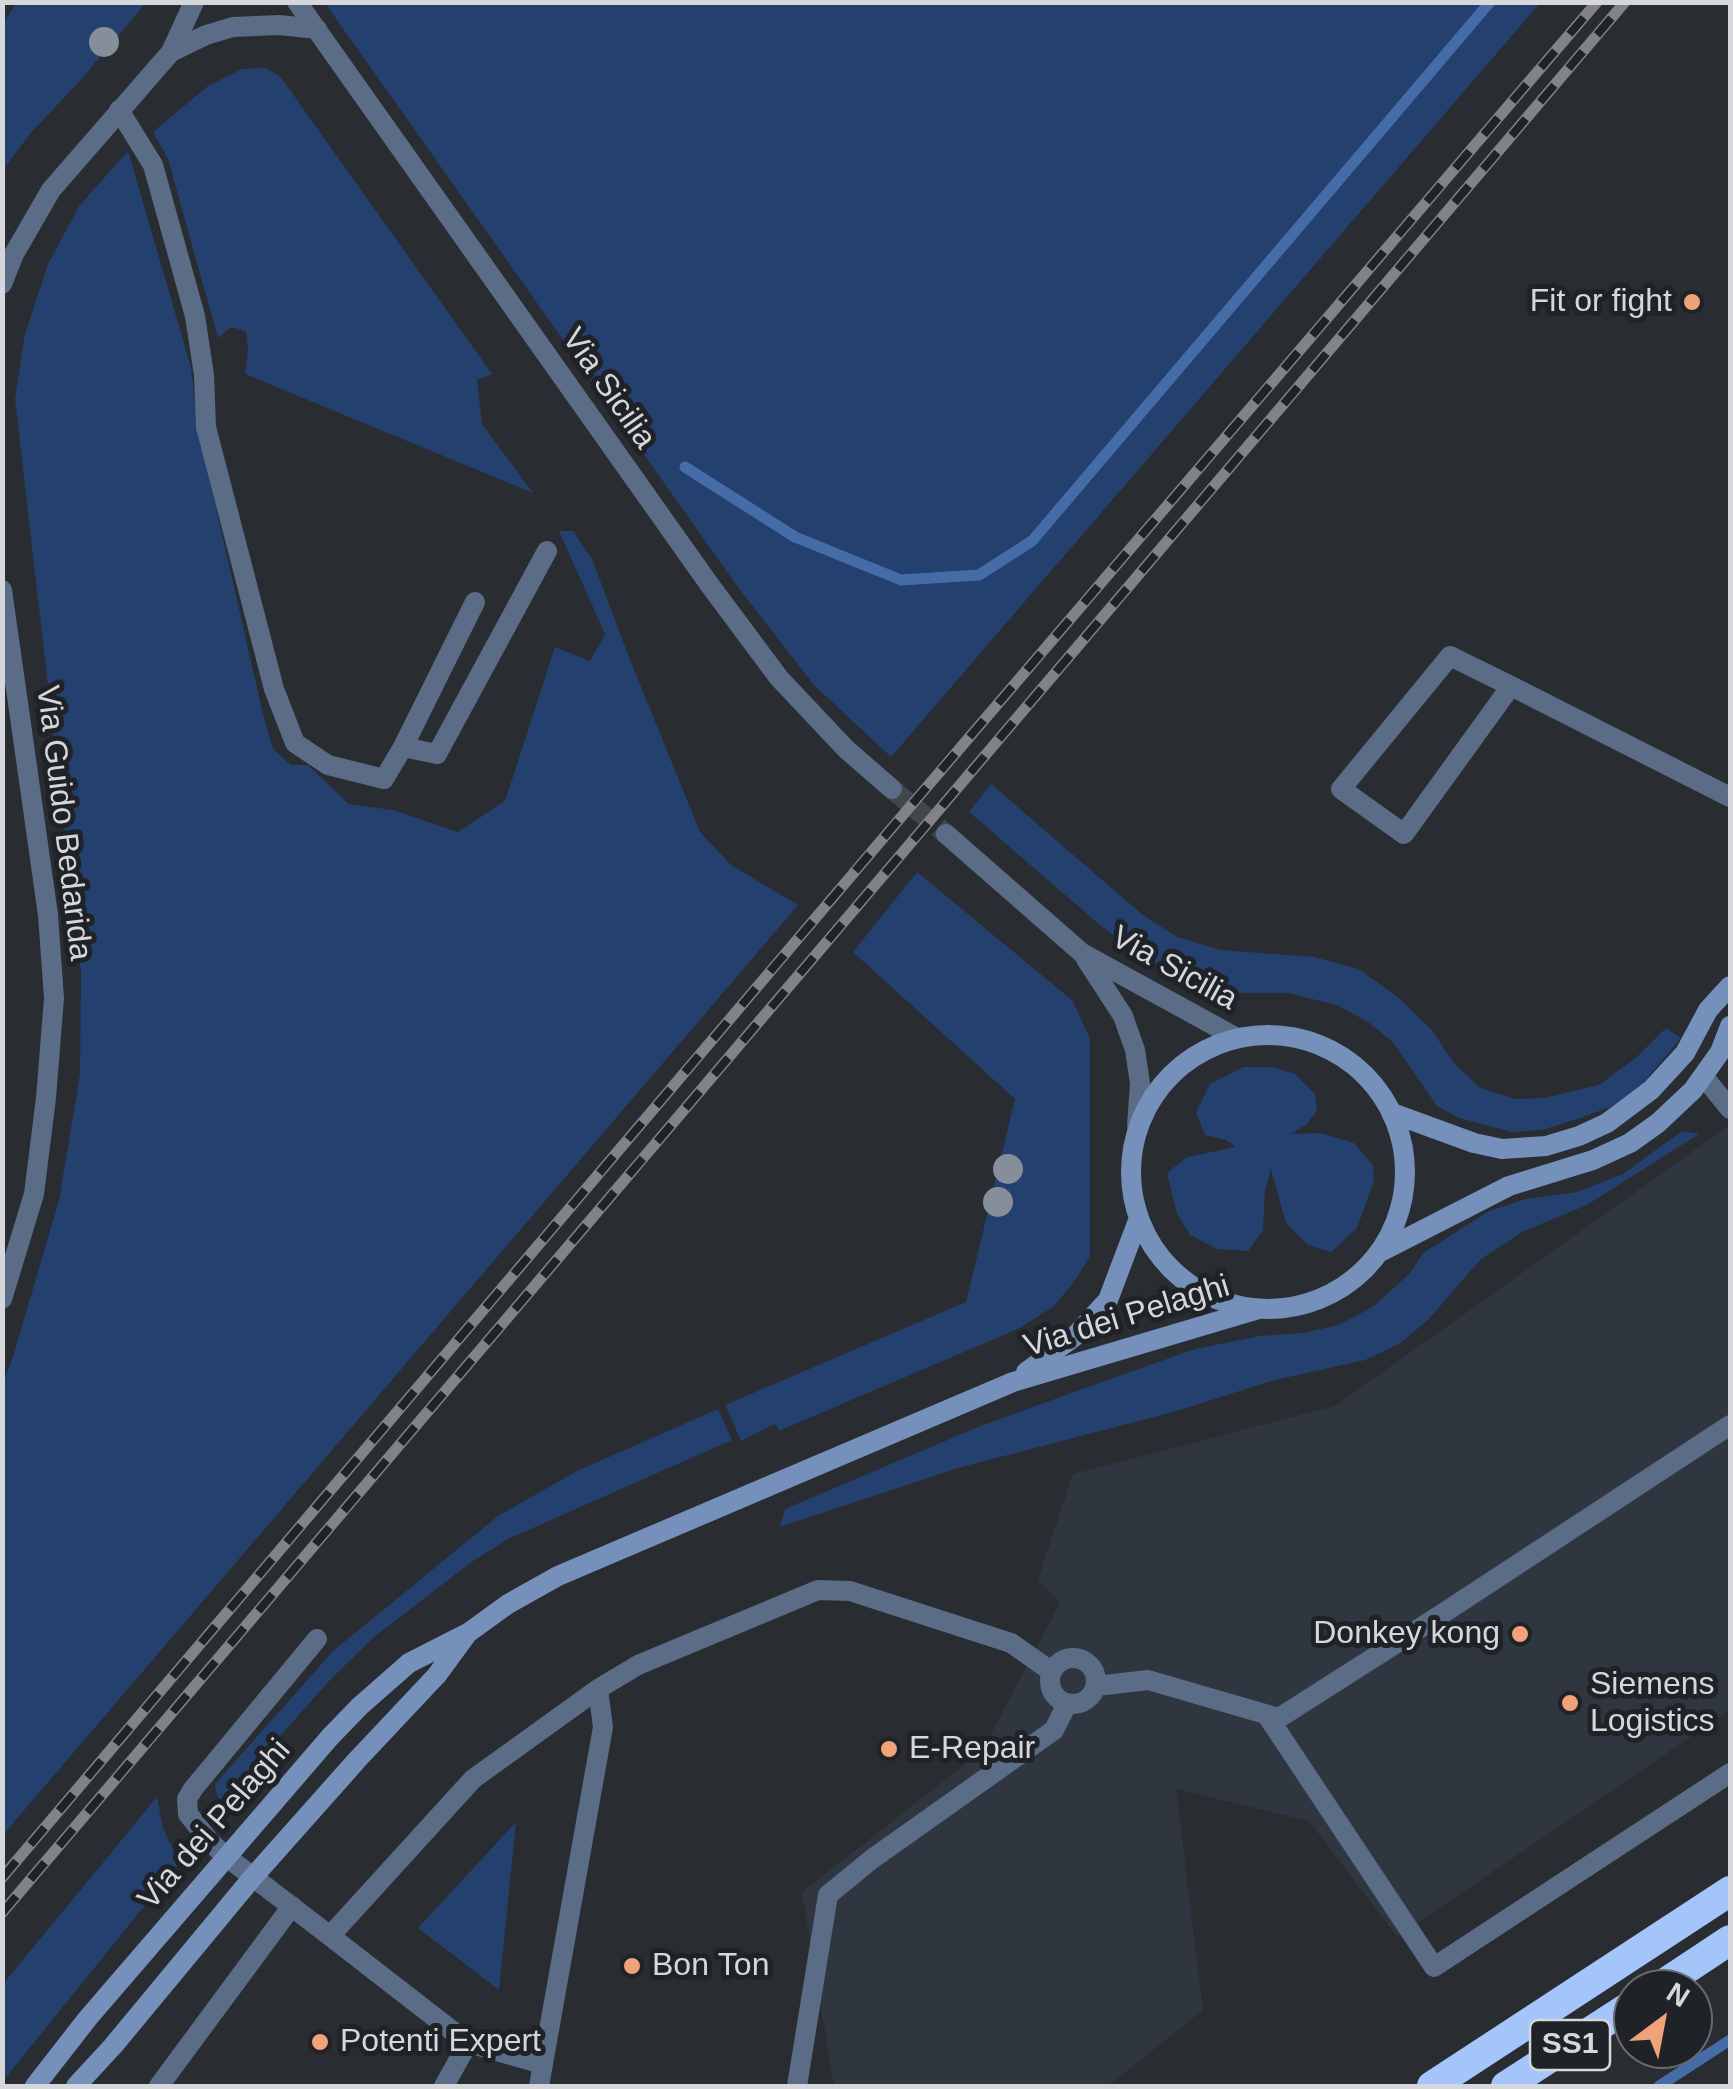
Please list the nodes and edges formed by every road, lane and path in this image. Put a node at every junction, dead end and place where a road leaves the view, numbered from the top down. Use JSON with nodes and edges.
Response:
{"nodes":[{"id":1,"x":194,"y":2,"type":"edge"},
{"id":2,"x":297,"y":2,"type":"edge"},
{"id":3,"x":317,"y":29,"type":"junction"},
{"id":4,"x":172,"y":52,"type":"junction"},
{"id":5,"x":119,"y":110,"type":"junction"},
{"id":6,"x":2,"y":284,"type":"edge"},
{"id":7,"x":547,"y":552,"type":"dead end"},
{"id":8,"x":2,"y":590,"type":"edge"},
{"id":9,"x":475,"y":602,"type":"dead end"},
{"id":10,"x":1511,"y":686,"type":"junction"},
{"id":11,"x":403,"y":747,"type":"junction"},
{"id":12,"x":892,"y":790,"type":"tunnel mouth"},
{"id":13,"x":1730,"y":796,"type":"edge"},
{"id":14,"x":946,"y":834,"type":"tunnel mouth"},
{"id":15,"x":1082,"y":953,"type":"junction"},
{"id":16,"x":1730,"y":986,"type":"edge"},
{"id":17,"x":1730,"y":1026,"type":"edge"},
{"id":18,"x":1237,"y":1038,"type":"junction"},
{"id":19,"x":1704,"y":1077,"type":"junction"},
{"id":20,"x":1730,"y":1109,"type":"edge"},
{"id":21,"x":1392,"y":1113,"type":"junction"},
{"id":22,"x":1136,"y":1126,"type":"junction"},
{"id":23,"x":1139,"y":1218,"type":"junction"},
{"id":24,"x":1380,"y":1252,"type":"junction"},
{"id":25,"x":2,"y":1299,"type":"edge"},
{"id":26,"x":1258,"y":1308,"type":"junction"},
{"id":27,"x":1012,"y":1382,"type":"junction"},
{"id":28,"x":1730,"y":1425,"type":"edge"},
{"id":29,"x":468,"y":1633,"type":"junction"},
{"id":30,"x":317,"y":1639,"type":"dead end"},
{"id":31,"x":1051,"y":1671,"type":"junction"},
{"id":32,"x":1096,"y":1686,"type":"junction"},
{"id":33,"x":598,"y":1689,"type":"junction"},
{"id":34,"x":1068,"y":1704,"type":"junction"},
{"id":35,"x":1268,"y":1716,"type":"junction"},
{"id":36,"x":1730,"y":1773,"type":"edge"},
{"id":37,"x":228,"y":1858,"type":"junction"},
{"id":38,"x":253,"y":1877,"type":"junction"},
{"id":39,"x":1730,"y":1891,"type":"edge"},
{"id":40,"x":292,"y":1906,"type":"junction"},
{"id":41,"x":330,"y":1936,"type":"junction"},
{"id":42,"x":1730,"y":1940,"type":"edge"},
{"id":43,"x":1686,"y":1969,"type":"edge"},
{"id":44,"x":1613,"y":2017,"type":"edge"},
{"id":45,"x":468,"y":2043,"type":"junction"},
{"id":46,"x":542,"y":2064,"type":"junction"},
{"id":47,"x":34,"y":2086,"type":"edge"},
{"id":48,"x":76,"y":2086,"type":"edge"},
{"id":49,"x":158,"y":2086,"type":"edge"},
{"id":50,"x":444,"y":2086,"type":"edge"},
{"id":51,"x":539,"y":2086,"type":"edge"},
{"id":52,"x":797,"y":2086,"type":"edge"},
{"id":53,"x":1432,"y":2086,"type":"edge"},
{"id":54,"x":1506,"y":2086,"type":"edge"}],
"edges":[{"from":1,"to":4,"type":"street"},
{"from":2,"to":3,"type":"street","name":"Via Sicilia"},
{"from":3,"to":4,"type":"street"},
{"from":3,"to":12,"type":"street","name":"Via Sicilia"},
{"from":4,"to":5,"type":"street"},
{"from":5,"to":6,"type":"street"},
{"from":5,"to":11,"type":"street"},
{"from":7,"to":11,"type":"street"},
{"from":8,"to":25,"type":"street","name":"Via Guido Bedarida"},
{"from":9,"to":11,"type":"street"},
{"from":10,"to":10,"type":"street"},
{"from":10,"to":13,"type":"street"},
{"from":14,"to":15,"type":"street","name":"Via Sicilia"},
{"from":15,"to":18,"type":"street","name":"Via Sicilia"},
{"from":15,"to":22,"type":"street","name":"Via Sicilia"},
{"from":16,"to":21,"type":"street"},
{"from":17,"to":19,"type":"street"},
{"from":18,"to":21,"type":"street"},
{"from":18,"to":22,"type":"street"},
{"from":19,"to":20,"type":"street"},
{"from":19,"to":24,"type":"street"},
{"from":21,"to":24,"type":"street"},
{"from":22,"to":23,"type":"street"},
{"from":23,"to":26,"type":"street"},
{"from":23,"to":27,"type":"street","name":"Via dei Pelaghi"},
{"from":24,"to":26,"type":"street"},
{"from":26,"to":27,"type":"street","name":"Via dei Pelaghi"},
{"from":27,"to":29,"type":"street","name":"Via dei Pelaghi"},
{"from":28,"to":35,"type":"street"},
{"from":29,"to":37,"type":"street","name":"Via dei Pelaghi"},
{"from":29,"to":38,"type":"street","name":"Via dei Pelaghi"},
{"from":30,"to":37,"type":"street"},
{"from":31,"to":32,"type":"street"},
{"from":31,"to":33,"type":"street"},
{"from":31,"to":34,"type":"street"},
{"from":32,"to":34,"type":"street"},
{"from":32,"to":35,"type":"street"},
{"from":33,"to":41,"type":"street"},
{"from":33,"to":46,"type":"street"},
{"from":34,"to":52,"type":"street"},
{"from":35,"to":36,"type":"street"},
{"from":37,"to":38,"type":"street"},
{"from":37,"to":47,"type":"street","name":"Via dei Pelaghi"},
{"from":38,"to":40,"type":"street"},
{"from":38,"to":48,"type":"street","name":"Via dei Pelaghi"},
{"from":39,"to":53,"type":"highway","number":"SS1"},
{"from":40,"to":41,"type":"street"},
{"from":40,"to":49,"type":"street"},
{"from":41,"to":45,"type":"street"},
{"from":42,"to":43,"type":"highway"},
{"from":44,"to":54,"type":"highway","number":"SS1"},
{"from":45,"to":46,"type":"street"},
{"from":45,"to":50,"type":"street"},
{"from":46,"to":51,"type":"street"}]}
